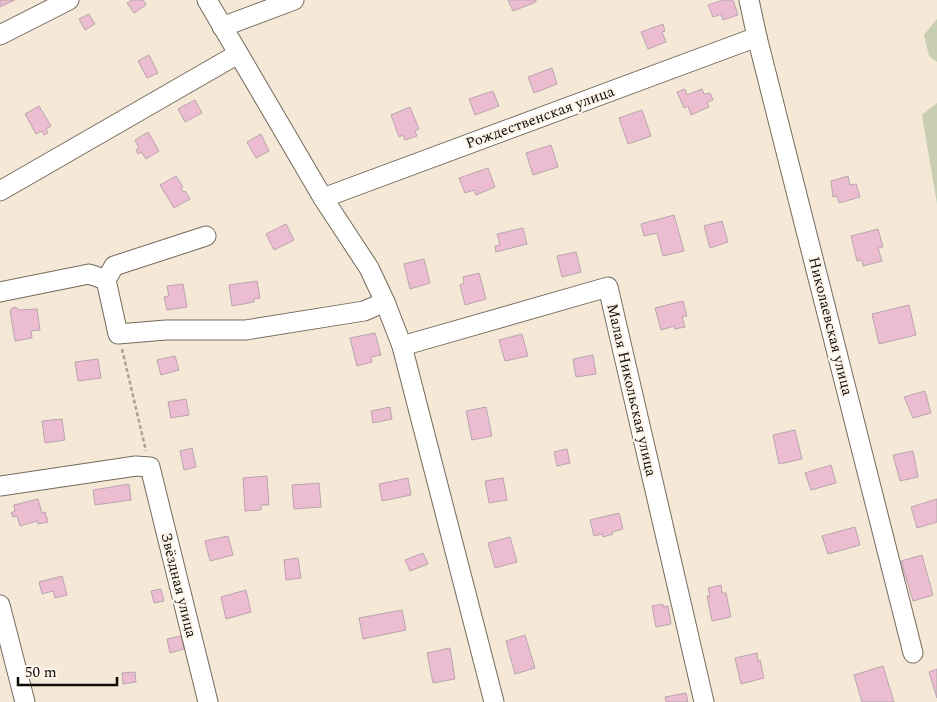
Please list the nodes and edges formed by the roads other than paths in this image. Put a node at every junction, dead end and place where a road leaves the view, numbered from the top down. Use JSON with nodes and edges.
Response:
{"nodes":[{"id":1,"x":69,"y":0,"type":"edge"},
{"id":2,"x":207,"y":0,"type":"edge"},
{"id":3,"x":294,"y":0,"type":"edge"},
{"id":4,"x":749,"y":0,"type":"edge"},
{"id":5,"x":222,"y":27,"type":"junction"},
{"id":6,"x":0,"y":35,"type":"edge"},
{"id":7,"x":757,"y":37,"type":"junction"},
{"id":8,"x":238,"y":54,"type":"junction"},
{"id":9,"x":0,"y":191,"type":"edge"},
{"id":10,"x":323,"y":198,"type":"junction"},
{"id":11,"x":206,"y":236,"type":"dead end"},
{"id":12,"x":106,"y":280,"type":"junction"},
{"id":13,"x":0,"y":292,"type":"edge"},
{"id":14,"x":386,"y":302,"type":"junction"},
{"id":15,"x":402,"y":346,"type":"junction"},
{"id":16,"x":0,"y":486,"type":"edge"},
{"id":17,"x":0,"y":604,"type":"edge"},
{"id":18,"x":914,"y":652,"type":"dead end"},
{"id":19,"x":25,"y":702,"type":"edge"},
{"id":20,"x":208,"y":702,"type":"edge"},
{"id":21,"x":494,"y":702,"type":"edge"},
{"id":22,"x":704,"y":702,"type":"edge"}],
"edges":[{"from":1,"to":6,"type":"street"},
{"from":2,"to":5,"type":"street"},
{"from":3,"to":5,"type":"street"},
{"from":4,"to":7,"type":"street","name":"Николаевская улица"},
{"from":5,"to":8,"type":"street"},
{"from":7,"to":10,"type":"street","name":"Рождественская улица"},
{"from":7,"to":18,"type":"street","name":"Николаевская улица"},
{"from":8,"to":9,"type":"street"},
{"from":8,"to":10,"type":"street"},
{"from":10,"to":14,"type":"street"},
{"from":11,"to":12,"type":"street"},
{"from":12,"to":13,"type":"street"},
{"from":12,"to":14,"type":"street"},
{"from":14,"to":15,"type":"street"},
{"from":15,"to":21,"type":"street"},
{"from":15,"to":22,"type":"street","name":"Малая Никольская улица"},
{"from":16,"to":20,"type":"street","name":"Звёздная улица"},
{"from":17,"to":19,"type":"street"}]}
